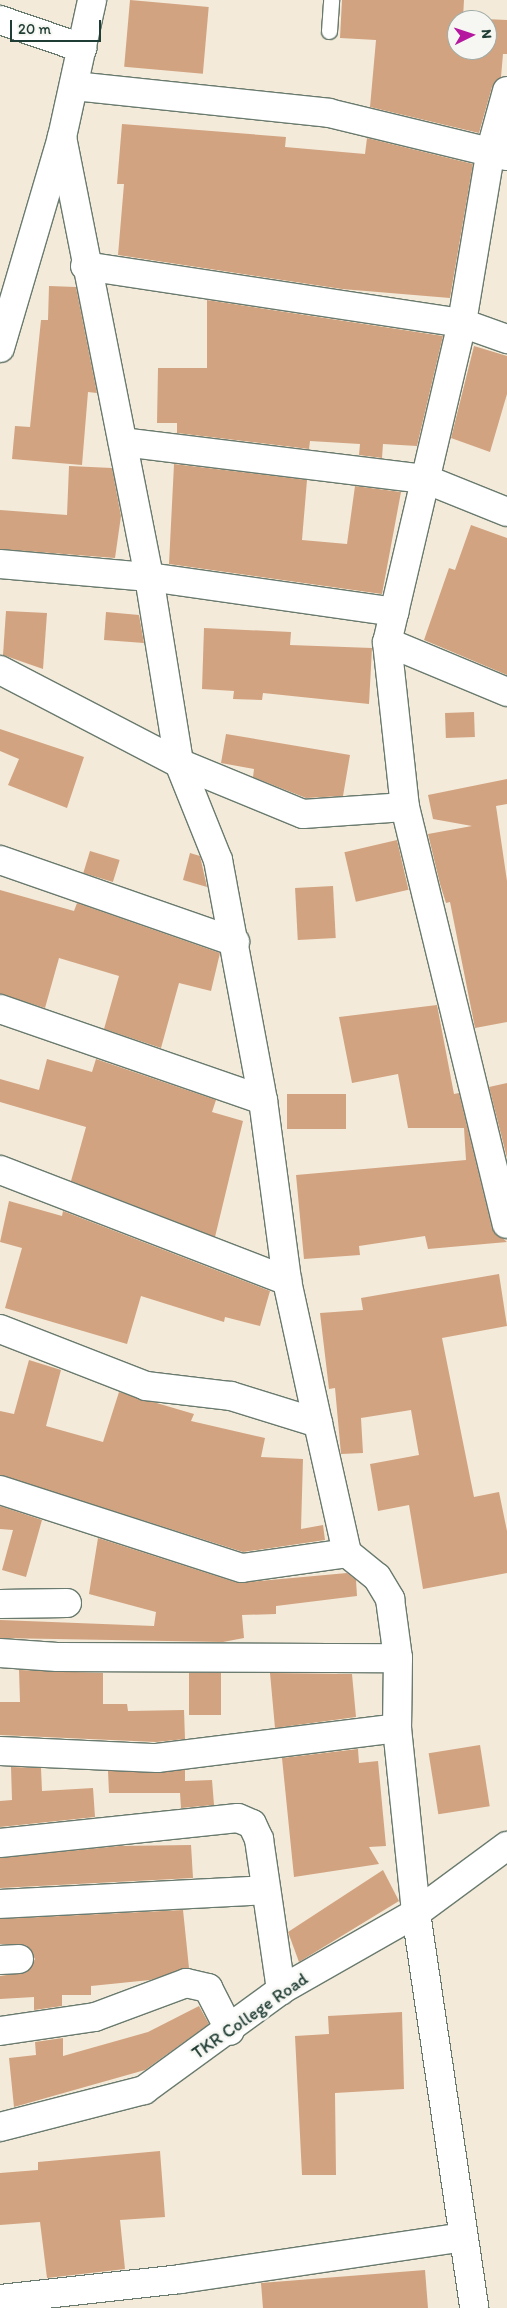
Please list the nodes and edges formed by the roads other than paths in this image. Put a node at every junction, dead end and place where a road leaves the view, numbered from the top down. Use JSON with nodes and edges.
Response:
{"nodes":[{"id":1,"x":92,"y":0,"type":"edge"},
{"id":2,"x":331,"y":0,"type":"edge"},
{"id":3,"x":0,"y":20,"type":"edge"},
{"id":4,"x":329,"y":31,"type":"dead end"},
{"id":5,"x":82,"y":48,"type":"junction"},
{"id":6,"x":74,"y":86,"type":"junction"},
{"id":7,"x":507,"y":91,"type":"edge"},
{"id":8,"x":62,"y":137,"type":"junction"},
{"id":9,"x":499,"y":152,"type":"edge"},
{"id":10,"x":85,"y":266,"type":"junction"},
{"id":11,"x":462,"y":323,"type":"junction"},
{"id":12,"x":507,"y":340,"type":"edge"},
{"id":13,"x":0,"y":348,"type":"edge"},
{"id":14,"x":123,"y":442,"type":"junction"},
{"id":15,"x":425,"y":479,"type":"junction"},
{"id":16,"x":507,"y":512,"type":"edge"},
{"id":17,"x":0,"y":564,"type":"edge"},
{"id":18,"x":149,"y":577,"type":"junction"},
{"id":19,"x":395,"y":612,"type":"junction"},
{"id":20,"x":387,"y":642,"type":"junction"},
{"id":21,"x":0,"y":670,"type":"edge"},
{"id":22,"x":507,"y":692,"type":"edge"},
{"id":23,"x":179,"y":763,"type":"junction"},
{"id":24,"x":405,"y":807,"type":"junction"},
{"id":25,"x":0,"y":860,"type":"edge"},
{"id":26,"x":235,"y":942,"type":"junction"},
{"id":27,"x":0,"y":1009,"type":"edge"},
{"id":28,"x":263,"y":1100,"type":"junction"},
{"id":29,"x":0,"y":1170,"type":"edge"},
{"id":30,"x":507,"y":1224,"type":"edge"},
{"id":31,"x":288,"y":1281,"type":"junction"},
{"id":32,"x":0,"y":1329,"type":"edge"},
{"id":33,"x":318,"y":1423,"type":"junction"},
{"id":34,"x":0,"y":1490,"type":"edge"},
{"id":35,"x":347,"y":1553,"type":"junction"},
{"id":36,"x":67,"y":1603,"type":"dead end"},
{"id":37,"x":0,"y":1604,"type":"edge"},
{"id":38,"x":0,"y":1653,"type":"edge"},
{"id":39,"x":398,"y":1658,"type":"junction"},
{"id":40,"x":397,"y":1728,"type":"junction"},
{"id":41,"x":0,"y":1751,"type":"edge"},
{"id":42,"x":0,"y":1843,"type":"edge"},
{"id":43,"x":507,"y":1846,"type":"edge"},
{"id":44,"x":265,"y":1890,"type":"junction"},
{"id":45,"x":0,"y":1904,"type":"edge"},
{"id":46,"x":416,"y":1912,"type":"junction"},
{"id":47,"x":281,"y":1990,"type":"junction"},
{"id":48,"x":0,"y":2031,"type":"edge"},
{"id":49,"x":230,"y":2031,"type":"junction"},
{"id":50,"x":0,"y":2127,"type":"edge"},
{"id":51,"x":463,"y":2237,"type":"junction"},
{"id":52,"x":0,"y":2299,"type":"edge"},
{"id":53,"x":474,"y":2308,"type":"edge"}],
"edges":[{"from":1,"to":5,"type":"street"},
{"from":2,"to":4,"type":"lane"},
{"from":3,"to":5,"type":"street"},
{"from":5,"to":6,"type":"street"},
{"from":6,"to":8,"type":"street"},
{"from":6,"to":9,"type":"street"},
{"from":7,"to":9,"type":"street"},
{"from":8,"to":10,"type":"street"},
{"from":8,"to":13,"type":"street"},
{"from":9,"to":11,"type":"street"},
{"from":10,"to":11,"type":"street"},
{"from":10,"to":14,"type":"street"},
{"from":11,"to":12,"type":"street"},
{"from":11,"to":15,"type":"street"},
{"from":14,"to":15,"type":"street"},
{"from":14,"to":18,"type":"street"},
{"from":15,"to":16,"type":"street"},
{"from":15,"to":19,"type":"street"},
{"from":17,"to":18,"type":"street"},
{"from":18,"to":19,"type":"street"},
{"from":18,"to":23,"type":"street"},
{"from":19,"to":20,"type":"street"},
{"from":20,"to":22,"type":"street"},
{"from":20,"to":24,"type":"street"},
{"from":21,"to":23,"type":"street"},
{"from":23,"to":24,"type":"street"},
{"from":23,"to":26,"type":"street"},
{"from":24,"to":30,"type":"street"},
{"from":25,"to":26,"type":"street"},
{"from":26,"to":28,"type":"street"},
{"from":27,"to":28,"type":"street"},
{"from":28,"to":31,"type":"street"},
{"from":29,"to":31,"type":"street"},
{"from":31,"to":33,"type":"street"},
{"from":32,"to":33,"type":"street"},
{"from":33,"to":35,"type":"street"},
{"from":34,"to":35,"type":"street"},
{"from":35,"to":39,"type":"street"},
{"from":36,"to":37,"type":"street"},
{"from":38,"to":39,"type":"street"},
{"from":39,"to":40,"type":"street"},
{"from":40,"to":41,"type":"street"},
{"from":40,"to":46,"type":"street"},
{"from":42,"to":44,"type":"street"},
{"from":43,"to":46,"type":"street","name":"TKR College Road"},
{"from":44,"to":45,"type":"street"},
{"from":44,"to":47,"type":"street"},
{"from":46,"to":47,"type":"street","name":"TKR College Road"},
{"from":46,"to":51,"type":"street"},
{"from":47,"to":49,"type":"street","name":"TKR College Road"},
{"from":48,"to":49,"type":"street"},
{"from":49,"to":50,"type":"street","name":"TKR College Road"},
{"from":51,"to":52,"type":"street"},
{"from":51,"to":53,"type":"street"}]}
